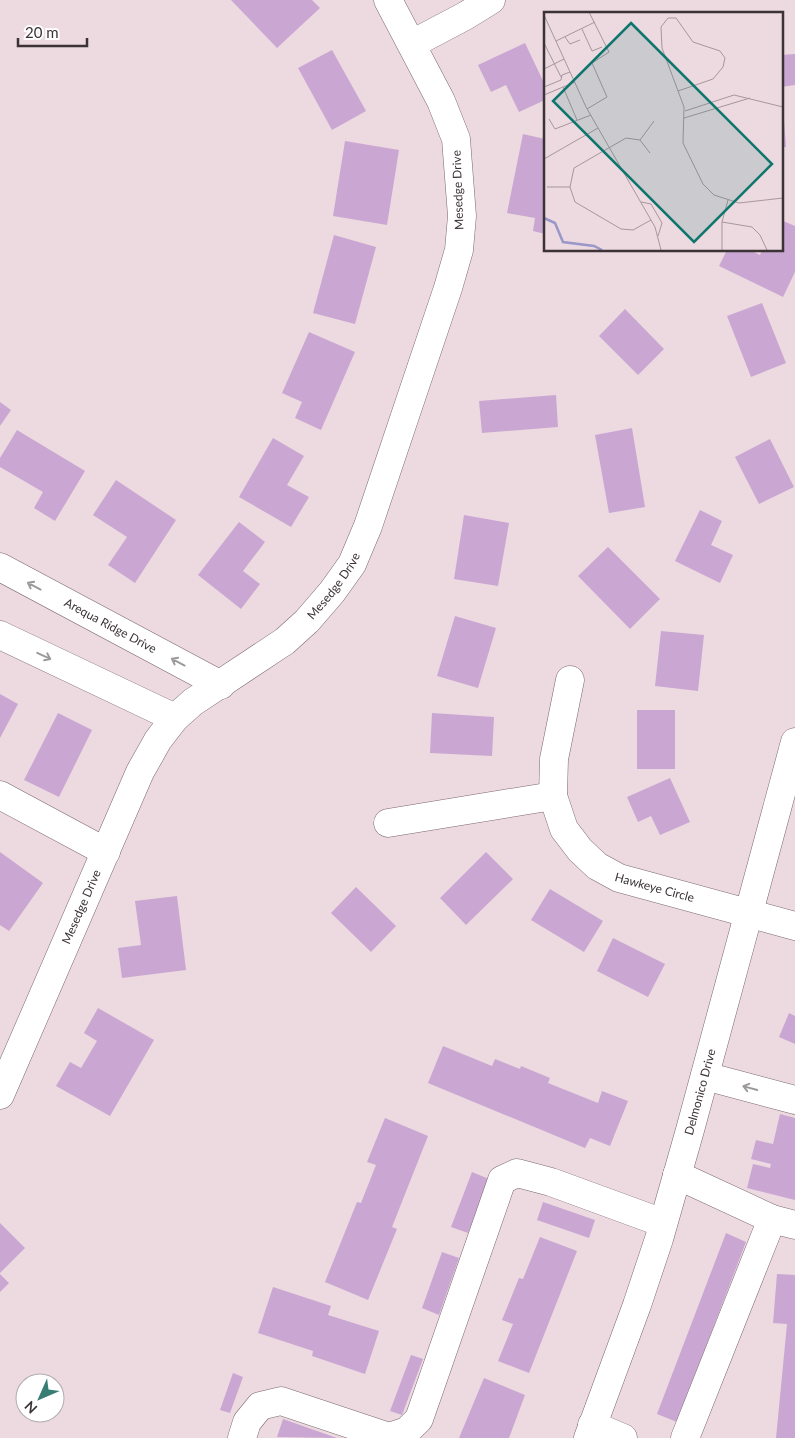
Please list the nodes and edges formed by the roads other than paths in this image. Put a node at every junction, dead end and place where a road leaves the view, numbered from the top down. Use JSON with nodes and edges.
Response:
{"nodes":[{"id":1,"x":388,"y":0,"type":"edge"},
{"id":2,"x":491,"y":0,"type":"edge"},
{"id":3,"x":412,"y":44,"type":"junction"},
{"id":4,"x":0,"y":567,"type":"edge"},
{"id":5,"x":0,"y":635,"type":"edge"},
{"id":6,"x":570,"y":680,"type":"dead end"},
{"id":7,"x":221,"y":685,"type":"junction"},
{"id":8,"x":175,"y":718,"type":"junction"},
{"id":9,"x":795,"y":742,"type":"edge"},
{"id":10,"x":0,"y":795,"type":"edge"},
{"id":11,"x":553,"y":796,"type":"junction"},
{"id":12,"x":388,"y":823,"type":"dead end"},
{"id":13,"x":106,"y":852,"type":"junction"},
{"id":14,"x":748,"y":913,"type":"junction"},
{"id":15,"x":795,"y":926,"type":"edge"},
{"id":16,"x":705,"y":1076,"type":"junction"},
{"id":17,"x":0,"y":1095,"type":"edge"},
{"id":18,"x":795,"y":1100,"type":"edge"},
{"id":19,"x":678,"y":1175,"type":"junction"},
{"id":20,"x":784,"y":1222,"type":"edge"},
{"id":21,"x":663,"y":1224,"type":"junction"},
{"id":22,"x":590,"y":1432,"type":"edge"},
{"id":23,"x":242,"y":1438,"type":"edge"},
{"id":24,"x":622,"y":1438,"type":"edge"},
{"id":25,"x":685,"y":1438,"type":"edge"}],
"edges":[{"from":1,"to":3,"type":"street","name":"Mesedge Drive"},
{"from":2,"to":3,"type":"street"},
{"from":3,"to":7,"type":"street","name":"Mesedge Drive"},
{"from":7,"to":4,"type":"street","name":"Arequa Ridge Drive","one_way":true},
{"from":5,"to":8,"type":"street","one_way":true},
{"from":6,"to":11,"type":"street","name":"Hawkeye Circle"},
{"from":7,"to":8,"type":"street","name":"Mesedge Drive"},
{"from":8,"to":13,"type":"street","name":"Mesedge Drive"},
{"from":9,"to":14,"type":"street","name":"Delmonico Drive"},
{"from":10,"to":13,"type":"street"},
{"from":11,"to":12,"type":"street"},
{"from":11,"to":14,"type":"street","name":"Hawkeye Circle"},
{"from":13,"to":17,"type":"street","name":"Mesedge Drive"},
{"from":14,"to":15,"type":"street","name":"Hawkeye Circle"},
{"from":14,"to":16,"type":"street","name":"Delmonico Drive"},
{"from":18,"to":16,"type":"street","one_way":true},
{"from":16,"to":19,"type":"street","name":"Delmonico Drive"},
{"from":19,"to":20,"type":"street"},
{"from":19,"to":21,"type":"street","name":"Delmonico Drive"},
{"from":20,"to":25,"type":"street"},
{"from":21,"to":22,"type":"street","name":"Delmonico Drive"},
{"from":21,"to":23,"type":"street"},
{"from":22,"to":24,"type":"street"}]}
